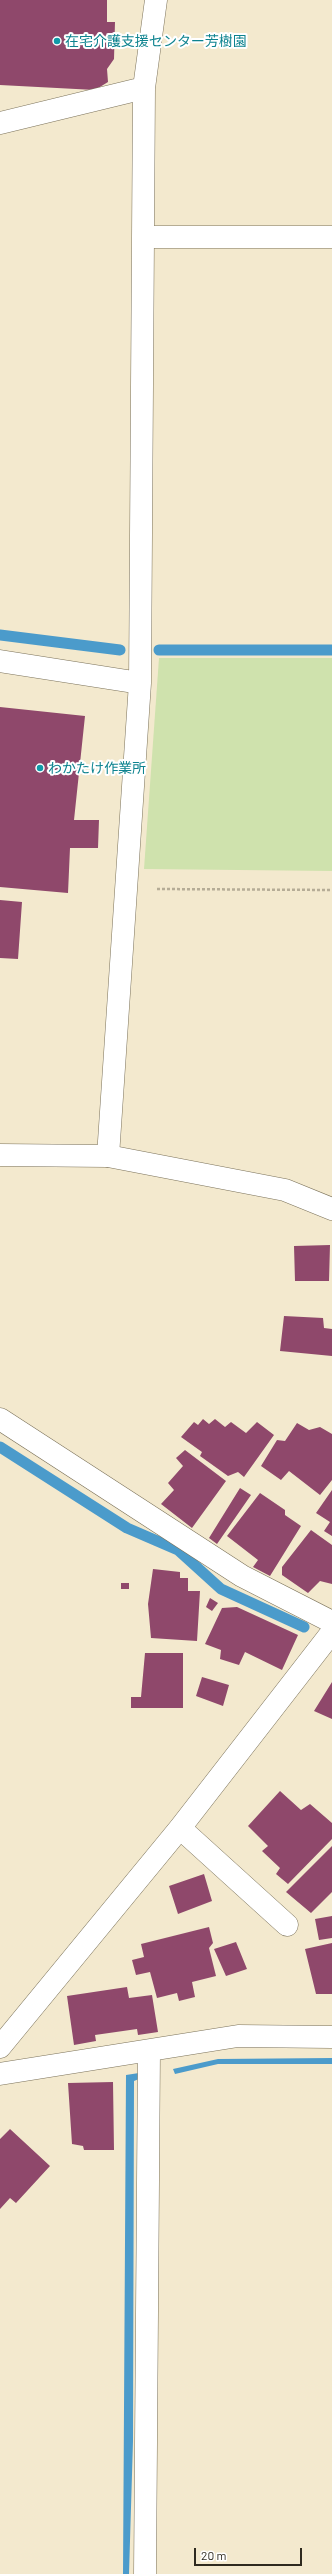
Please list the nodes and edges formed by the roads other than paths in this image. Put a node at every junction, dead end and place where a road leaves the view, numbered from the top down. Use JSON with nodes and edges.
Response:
{"nodes":[{"id":1,"x":156,"y":0,"type":"edge"},
{"id":2,"x":144,"y":88,"type":"junction"},
{"id":3,"x":0,"y":123,"type":"edge"},
{"id":4,"x":143,"y":237,"type":"junction"},
{"id":5,"x":332,"y":237,"type":"edge"},
{"id":6,"x":0,"y":661,"type":"edge"},
{"id":7,"x":140,"y":683,"type":"junction"},
{"id":8,"x":0,"y":1155,"type":"edge"},
{"id":9,"x":108,"y":1156,"type":"junction"},
{"id":10,"x":332,"y":1209,"type":"edge"},
{"id":11,"x":0,"y":1420,"type":"edge"},
{"id":12,"x":332,"y":1622,"type":"edge"},
{"id":13,"x":332,"y":1632,"type":"edge"},
{"id":14,"x":180,"y":1828,"type":"junction"},
{"id":15,"x":287,"y":1925,"type":"dead end"},
{"id":16,"x":332,"y":2037,"type":"edge"},
{"id":17,"x":0,"y":2047,"type":"edge"},
{"id":18,"x":148,"y":2051,"type":"junction"},
{"id":19,"x":0,"y":2074,"type":"edge"},
{"id":20,"x":145,"y":2574,"type":"edge"}],
"edges":[{"from":1,"to":2,"type":"street"},
{"from":2,"to":3,"type":"street"},
{"from":2,"to":4,"type":"street"},
{"from":4,"to":5,"type":"street"},
{"from":4,"to":7,"type":"street"},
{"from":6,"to":7,"type":"street"},
{"from":7,"to":9,"type":"street"},
{"from":8,"to":9,"type":"street"},
{"from":9,"to":10,"type":"street"},
{"from":11,"to":12,"type":"street"},
{"from":13,"to":14,"type":"street"},
{"from":14,"to":15,"type":"street"},
{"from":14,"to":17,"type":"street"},
{"from":16,"to":18,"type":"street"},
{"from":18,"to":19,"type":"street"},
{"from":18,"to":20,"type":"street"}]}
